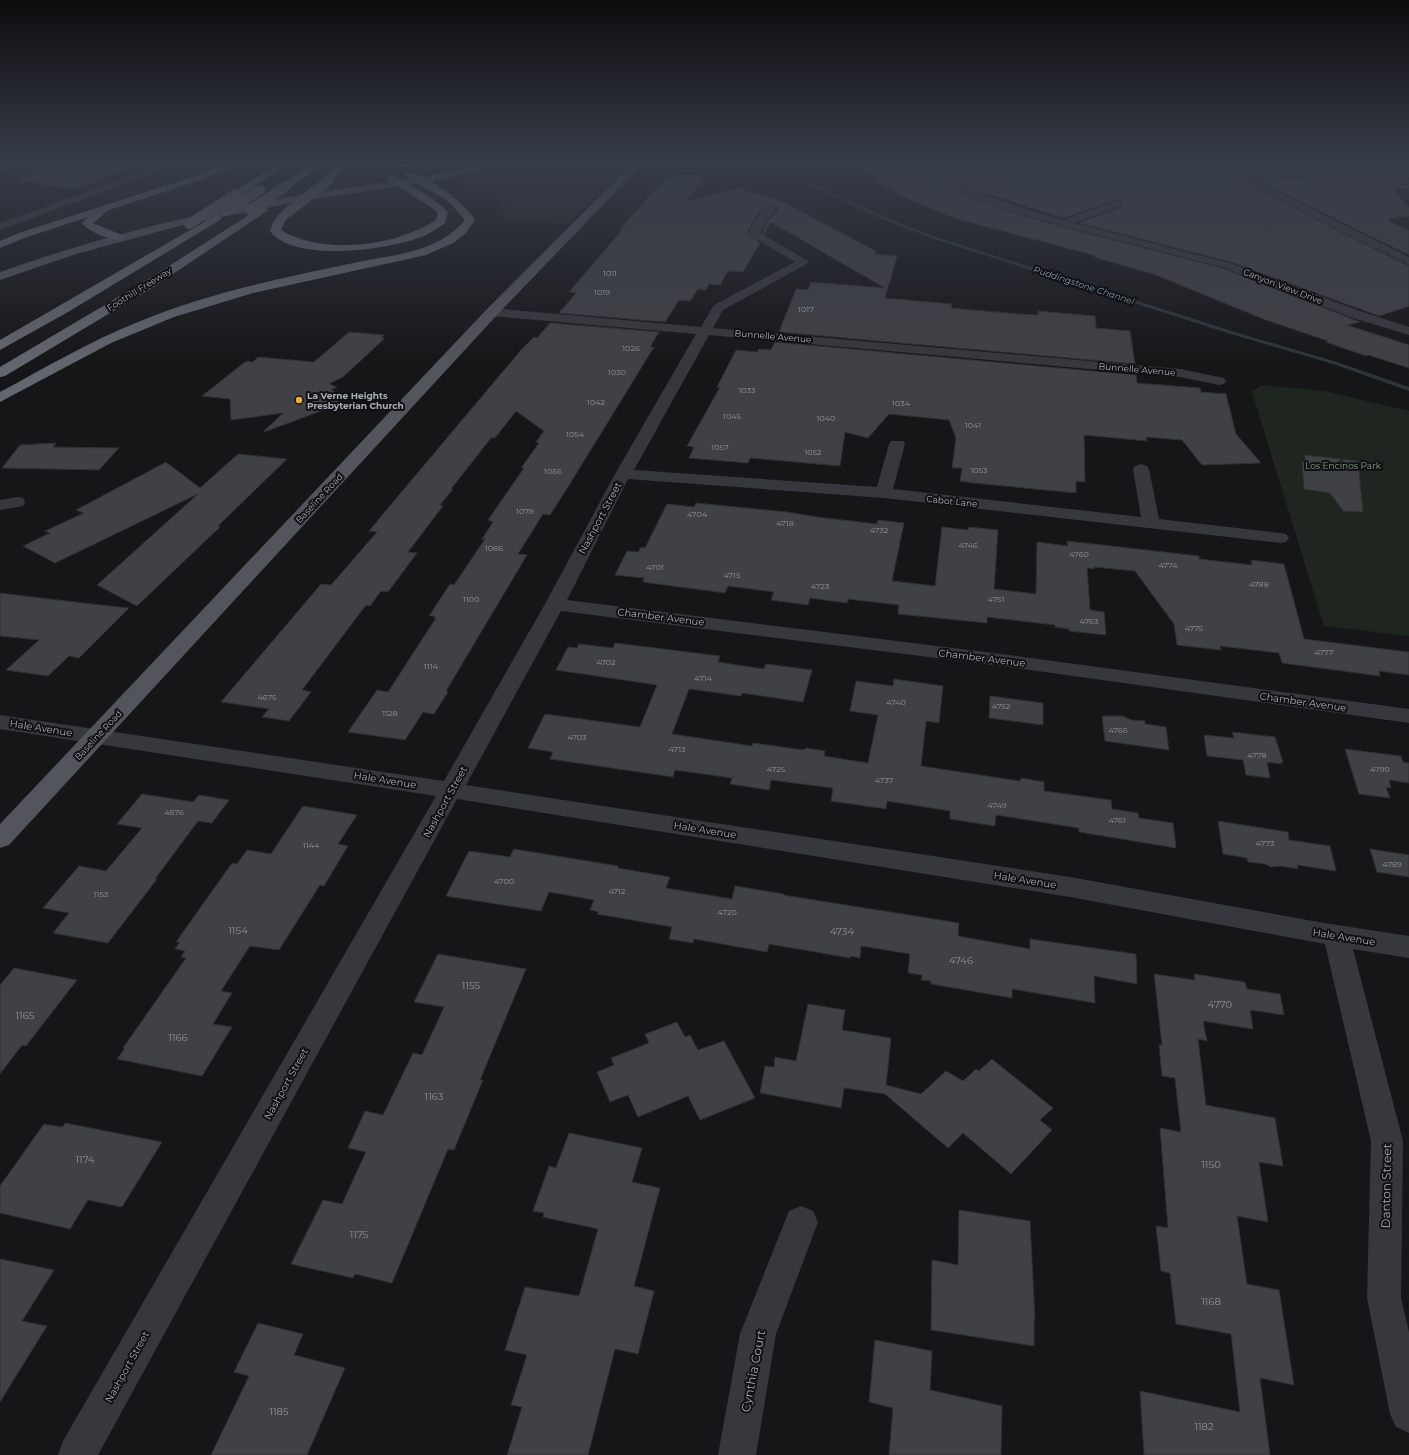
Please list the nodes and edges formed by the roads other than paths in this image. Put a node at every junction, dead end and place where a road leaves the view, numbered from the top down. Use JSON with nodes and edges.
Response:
{"nodes":[{"id":1,"x":45,"y":228,"type":"edge"},
{"id":2,"x":93,"y":228,"type":"edge"},
{"id":3,"x":120,"y":228,"type":"edge"},
{"id":4,"x":157,"y":228,"type":"edge"},
{"id":5,"x":182,"y":228,"type":"edge"},
{"id":6,"x":199,"y":228,"type":"edge"},
{"id":7,"x":221,"y":228,"type":"edge"},
{"id":8,"x":234,"y":228,"type":"edge"},
{"id":9,"x":276,"y":228,"type":"edge"},
{"id":10,"x":429,"y":228,"type":"edge"},
{"id":11,"x":466,"y":228,"type":"edge"},
{"id":12,"x":574,"y":228,"type":"edge"},
{"id":13,"x":757,"y":228,"type":"edge"},
{"id":14,"x":1082,"y":228,"type":"edge"},
{"id":15,"x":1341,"y":228,"type":"edge"},
{"id":16,"x":103,"y":232,"type":"junction"},
{"id":17,"x":118,"y":237,"type":"junction"},
{"id":18,"x":0,"y":245,"type":"edge"},
{"id":19,"x":1409,"y":262,"type":"edge"},
{"id":20,"x":0,"y":265,"type":"edge"},
{"id":21,"x":0,"y":276,"type":"edge"},
{"id":22,"x":497,"y":307,"type":"junction"},
{"id":23,"x":708,"y":325,"type":"junction"},
{"id":24,"x":1409,"y":331,"type":"edge"},
{"id":25,"x":0,"y":333,"type":"edge"},
{"id":26,"x":0,"y":346,"type":"edge"},
{"id":27,"x":0,"y":362,"type":"edge"},
{"id":28,"x":0,"y":373,"type":"edge"},
{"id":29,"x":1219,"y":381,"type":"dead end"},
{"id":30,"x":0,"y":398,"type":"edge"},
{"id":31,"x":898,"y":444,"type":"dead end"},
{"id":32,"x":1141,"y":469,"type":"dead end"},
{"id":33,"x":623,"y":474,"type":"junction"},
{"id":34,"x":884,"y":493,"type":"junction"},
{"id":35,"x":17,"y":502,"type":"dead end"},
{"id":36,"x":0,"y":505,"type":"edge"},
{"id":37,"x":1151,"y":523,"type":"junction"},
{"id":38,"x":1280,"y":538,"type":"dead end"},
{"id":39,"x":555,"y":604,"type":"junction"},
{"id":40,"x":1409,"y":716,"type":"edge"},
{"id":41,"x":0,"y":722,"type":"edge"},
{"id":42,"x":96,"y":737,"type":"junction"},
{"id":43,"x":451,"y":790,"type":"junction"},
{"id":44,"x":0,"y":840,"type":"edge"},
{"id":45,"x":1336,"y":937,"type":"junction"},
{"id":46,"x":1409,"y":947,"type":"edge"},
{"id":47,"x":801,"y":1222,"type":"dead end"},
{"id":48,"x":1409,"y":1414,"type":"edge"},
{"id":49,"x":77,"y":1455,"type":"edge"},
{"id":50,"x":737,"y":1455,"type":"edge"}],
"edges":[{"from":1,"to":18,"type":"highway"},
{"from":2,"to":16,"type":"highway"},
{"from":3,"to":16,"type":"main road"},
{"from":4,"to":17,"type":"main road"},
{"from":5,"to":25,"type":"highway","bridge":true},
{"from":6,"to":26,"type":"highway","bridge":true},
{"from":7,"to":27,"type":"highway","bridge":true},
{"from":8,"to":28,"type":"highway","name":"Foothill Freeway"},
{"from":9,"to":10,"type":"highway","bridge":true},
{"from":11,"to":30,"type":"highway"},
{"from":12,"to":22,"type":"main road","name":"Baseline Road"},
{"from":13,"to":23,"type":"street","name":"Nashport Street"},
{"from":14,"to":24,"type":"street","name":"Canyon View Drive"},
{"from":15,"to":19,"type":"street"},
{"from":16,"to":17,"type":"highway"},
{"from":16,"to":20,"type":"main road"},
{"from":17,"to":21,"type":"main road"},
{"from":22,"to":23,"type":"street","name":"Bunnelle Avenue"},
{"from":22,"to":42,"type":"main road","name":"Baseline Road"},
{"from":23,"to":29,"type":"street","name":"Bunnelle Avenue"},
{"from":23,"to":33,"type":"street","name":"Nashport Street"},
{"from":31,"to":34,"type":"street"},
{"from":32,"to":37,"type":"street"},
{"from":33,"to":34,"type":"street","name":"Cabot Lane"},
{"from":33,"to":39,"type":"street","name":"Nashport Street"},
{"from":34,"to":37,"type":"street","name":"Cabot Lane"},
{"from":35,"to":36,"type":"street"},
{"from":37,"to":38,"type":"street","name":"Cabot Lane"},
{"from":39,"to":40,"type":"street","name":"Chamber Avenue"},
{"from":39,"to":43,"type":"street","name":"Nashport Street"},
{"from":41,"to":42,"type":"street","name":"Hale Avenue"},
{"from":42,"to":43,"type":"street","name":"Hale Avenue"},
{"from":42,"to":44,"type":"main road","name":"Baseline Road"},
{"from":43,"to":45,"type":"street","name":"Hale Avenue"},
{"from":43,"to":49,"type":"street","name":"Nashport Street"},
{"from":45,"to":46,"type":"street","name":"Hale Avenue"},
{"from":45,"to":48,"type":"street","name":"Danton Street"},
{"from":47,"to":50,"type":"street","name":"Cynthia Court"}]}
